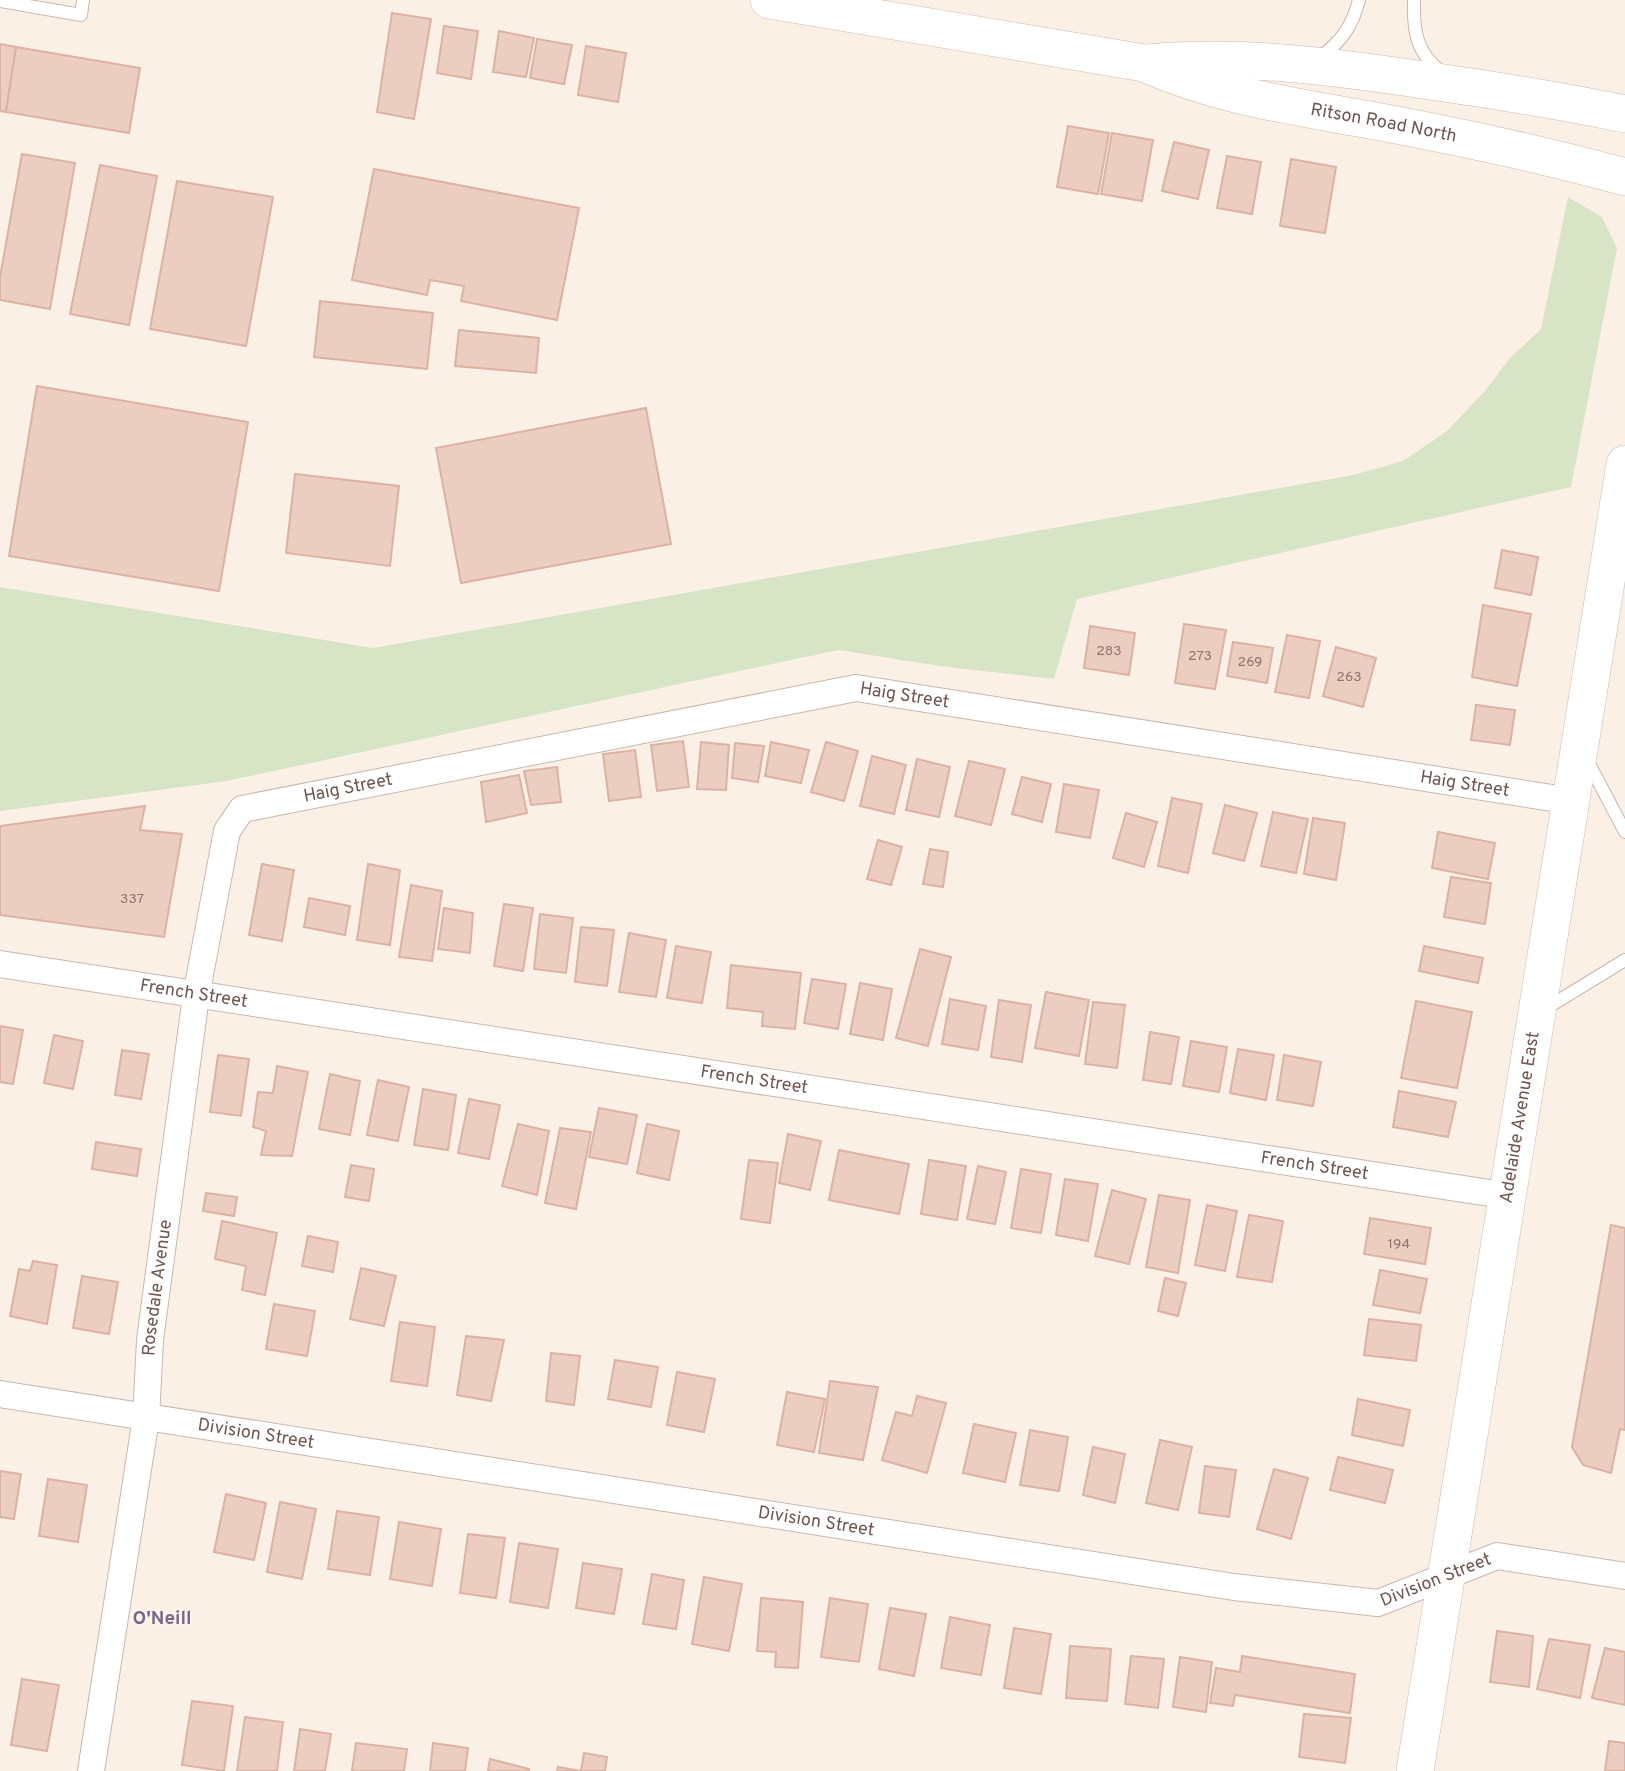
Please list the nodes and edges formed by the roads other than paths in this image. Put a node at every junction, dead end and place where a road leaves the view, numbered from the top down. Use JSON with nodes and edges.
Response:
{"nodes":[{"id":1,"x":83,"y":0,"type":"edge"},
{"id":2,"x":769,"y":0,"type":"edge"},
{"id":3,"x":1359,"y":0,"type":"edge"},
{"id":4,"x":1414,"y":0,"type":"edge"},
{"id":5,"x":0,"y":1,"type":"edge"},
{"id":6,"x":1144,"y":63,"type":"junction"},
{"id":7,"x":1310,"y":65,"type":"junction"},
{"id":8,"x":1466,"y":86,"type":"junction"},
{"id":9,"x":1625,"y":114,"type":"edge"},
{"id":10,"x":1625,"y":177,"type":"edge"},
{"id":11,"x":1625,"y":464,"type":"edge"},
{"id":12,"x":1581,"y":747,"type":"junction"},
{"id":13,"x":1571,"y":802,"type":"junction"},
{"id":14,"x":242,"y":809,"type":"joint"},
{"id":15,"x":1625,"y":832,"type":"edge"},
{"id":16,"x":1625,"y":960,"type":"edge"},
{"id":17,"x":0,"y":964,"type":"edge"},
{"id":18,"x":196,"y":996,"type":"junction"},
{"id":19,"x":1539,"y":1013,"type":"junction"},
{"id":20,"x":1509,"y":1196,"type":"junction"},
{"id":21,"x":0,"y":1394,"type":"edge"},
{"id":22,"x":146,"y":1418,"type":"junction"},
{"id":23,"x":1446,"y":1576,"type":"junction"},
{"id":24,"x":1625,"y":1576,"type":"edge"},
{"id":25,"x":91,"y":1771,"type":"edge"},
{"id":26,"x":1415,"y":1771,"type":"edge"}],
"edges":[{"from":1,"to":5,"type":"lane"},
{"from":2,"to":6,"type":"main road","name":"Ritson Road North"},
{"from":3,"to":7,"type":"lane"},
{"from":4,"to":8,"type":"lane"},
{"from":6,"to":7,"type":"main road","name":"Ritson Road North"},
{"from":6,"to":10,"type":"main road","name":"Ritson Road North"},
{"from":7,"to":8,"type":"main road","name":"Ritson Road North"},
{"from":8,"to":9,"type":"main road","name":"Ritson Road North"},
{"from":11,"to":12,"type":"main road","name":"Adelaide Avenue East"},
{"from":12,"to":13,"type":"main road","name":"Adelaide Avenue East"},
{"from":12,"to":15,"type":"lane"},
{"from":13,"to":14,"type":"street","name":"Haig Street"},
{"from":13,"to":19,"type":"main road","name":"Adelaide Avenue East"},
{"from":14,"to":18,"type":"street","name":"Rosedale Avenue"},
{"from":16,"to":19,"type":"lane"},
{"from":17,"to":18,"type":"street","name":"French Street"},
{"from":18,"to":20,"type":"street","name":"French Street"},
{"from":18,"to":22,"type":"street","name":"Rosedale Avenue"},
{"from":19,"to":20,"type":"main road","name":"Adelaide Avenue East"},
{"from":20,"to":23,"type":"main road","name":"Adelaide Avenue East"},
{"from":21,"to":22,"type":"street","name":"Division Street"},
{"from":22,"to":23,"type":"street","name":"Division Street"},
{"from":22,"to":25,"type":"street","name":"Rosedale Avenue"},
{"from":23,"to":24,"type":"street","name":"Division Street"},
{"from":23,"to":26,"type":"main road","name":"Adelaide Avenue East"}]}
